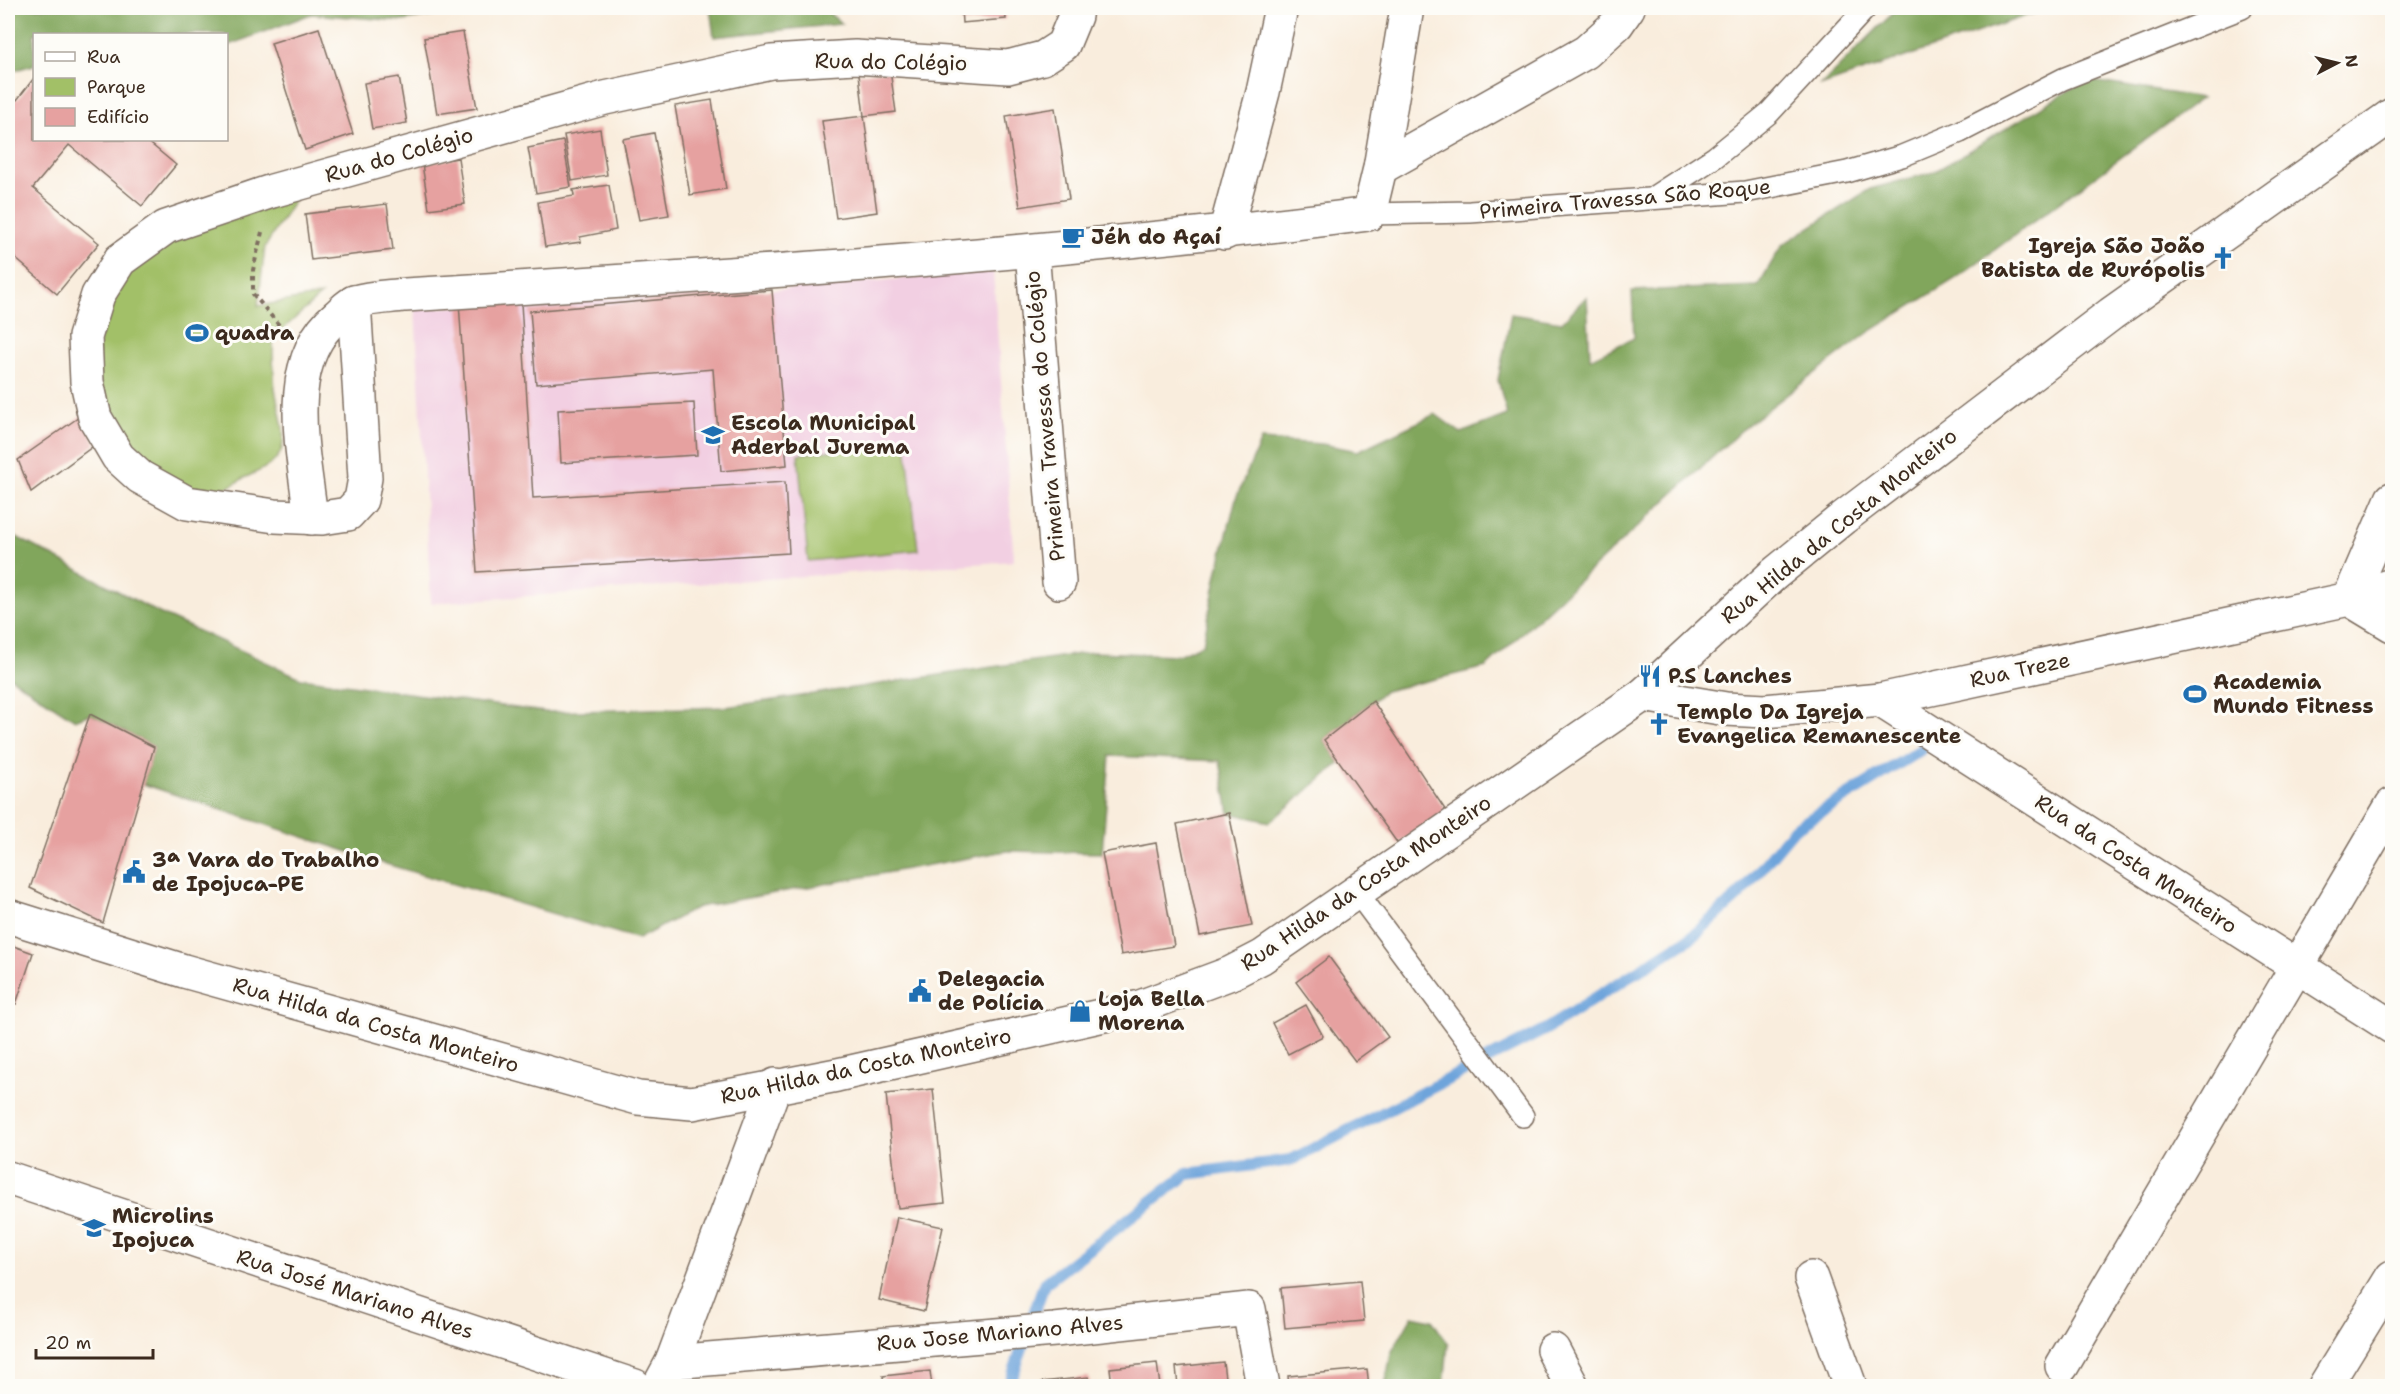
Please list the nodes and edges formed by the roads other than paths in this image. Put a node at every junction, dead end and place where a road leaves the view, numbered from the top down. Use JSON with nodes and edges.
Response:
{"nodes":[{"id":1,"x":1076,"y":8,"type":"edge"},
{"id":2,"x":1281,"y":8,"type":"edge"},
{"id":3,"x":1407,"y":8,"type":"edge"},
{"id":4,"x":1628,"y":8,"type":"edge"},
{"id":5,"x":1866,"y":8,"type":"edge"},
{"id":6,"x":2242,"y":8,"type":"edge"},
{"id":7,"x":2392,"y":115,"type":"edge"},
{"id":8,"x":1380,"y":168,"type":"junction"},
{"id":9,"x":1654,"y":197,"type":"junction"},
{"id":10,"x":1369,"y":214,"type":"junction"},
{"id":11,"x":1225,"y":232,"type":"junction"},
{"id":12,"x":1032,"y":251,"type":"junction"},
{"id":13,"x":354,"y":302,"type":"junction"},
{"id":14,"x":2392,"y":499,"type":"edge"},
{"id":15,"x":311,"y":518,"type":"junction"},
{"id":16,"x":1059,"y":582,"type":"dead end"},
{"id":17,"x":2392,"y":585,"type":"edge"},
{"id":18,"x":2349,"y":599,"type":"junction"},
{"id":19,"x":2392,"y":625,"type":"edge"},
{"id":20,"x":1643,"y":695,"type":"junction"},
{"id":21,"x":1880,"y":700,"type":"junction"},
{"id":22,"x":2392,"y":805,"type":"edge"},
{"id":23,"x":1356,"y":891,"type":"junction"},
{"id":24,"x":8,"y":916,"type":"edge"},
{"id":25,"x":2297,"y":966,"type":"junction"},
{"id":26,"x":2392,"y":1027,"type":"edge"},
{"id":27,"x":775,"y":1086,"type":"junction"},
{"id":28,"x":1523,"y":1116,"type":"dead end"},
{"id":29,"x":8,"y":1178,"type":"edge"},
{"id":30,"x":2392,"y":1277,"type":"edge"},
{"id":31,"x":1811,"y":1278,"type":"dead end"},
{"id":32,"x":1553,"y":1350,"type":"dead end"},
{"id":33,"x":2062,"y":1366,"type":"dead end"},
{"id":34,"x":666,"y":1374,"type":"edge"},
{"id":35,"x":635,"y":1386,"type":"edge"},
{"id":36,"x":1263,"y":1386,"type":"edge"},
{"id":37,"x":1572,"y":1386,"type":"edge"},
{"id":38,"x":1850,"y":1386,"type":"edge"},
{"id":39,"x":2325,"y":1386,"type":"edge"}],
"edges":[{"from":1,"to":15,"type":"street","name":"Rua do Colégio"},
{"from":2,"to":11,"type":"street"},
{"from":3,"to":8,"type":"street"},
{"from":4,"to":8,"type":"street"},
{"from":5,"to":9,"type":"lane"},
{"from":6,"to":9,"type":"lane","name":"Primeira Travessa São Roque"},
{"from":7,"to":20,"type":"street","name":"Rua Hilda da Costa Monteiro"},
{"from":8,"to":10,"type":"street"},
{"from":9,"to":10,"type":"lane","name":"Primeira Travessa São Roque"},
{"from":10,"to":11,"type":"street"},
{"from":11,"to":12,"type":"street"},
{"from":12,"to":13,"type":"street"},
{"from":12,"to":16,"type":"street","name":"Primeira Travessa do Colégio"},
{"from":13,"to":15,"type":"street"},
{"from":13,"to":15,"type":"street","name":"Rua do Colégio"},
{"from":14,"to":18,"type":"street"},
{"from":17,"to":18,"type":"street","name":"Rua Treze"},
{"from":18,"to":19,"type":"street"},
{"from":18,"to":21,"type":"street","name":"Rua Treze"},
{"from":20,"to":21,"type":"street","name":"Rua Treze"},
{"from":20,"to":23,"type":"street","name":"Rua Hilda da Costa Monteiro"},
{"from":21,"to":25,"type":"street","name":"Rua da Costa Monteiro"},
{"from":22,"to":25,"type":"street"},
{"from":23,"to":27,"type":"street","name":"Rua Hilda da Costa Monteiro"},
{"from":23,"to":28,"type":"lane"},
{"from":24,"to":27,"type":"street","name":"Rua Hilda da Costa Monteiro"},
{"from":25,"to":26,"type":"street","name":"Rua da Costa Monteiro"},
{"from":25,"to":33,"type":"street"},
{"from":27,"to":34,"type":"street"},
{"from":29,"to":35,"type":"street","name":"Rua José Mariano Alves"},
{"from":30,"to":39,"type":"street"},
{"from":31,"to":38,"type":"street"},
{"from":32,"to":37,"type":"street"},
{"from":34,"to":36,"type":"street","name":"Rua Jose Mariano Alves"}]}
